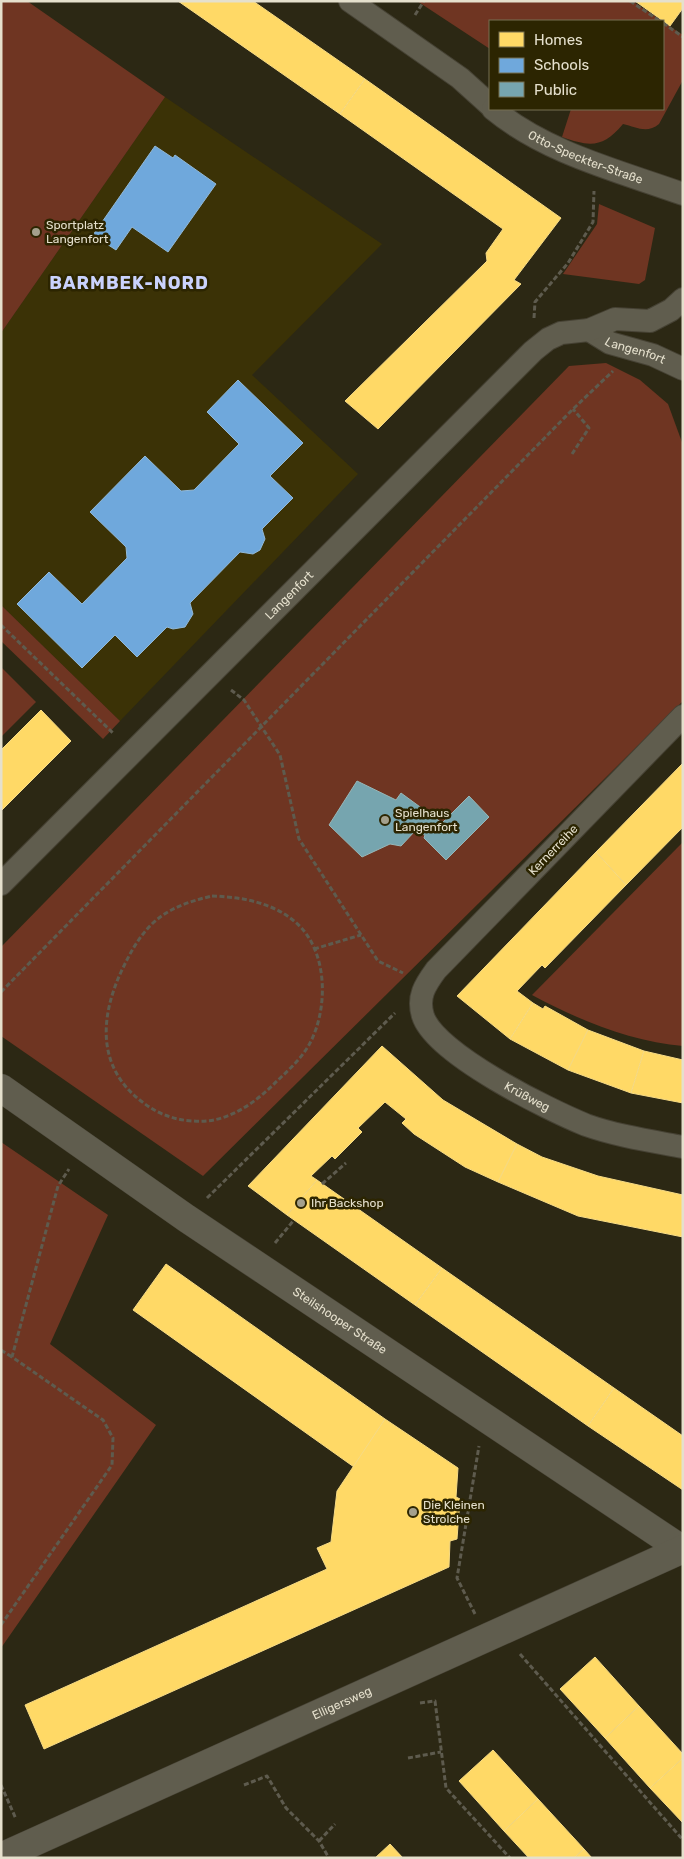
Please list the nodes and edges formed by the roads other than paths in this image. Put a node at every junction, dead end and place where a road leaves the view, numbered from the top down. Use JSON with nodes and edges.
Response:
{"nodes":[{"id":1,"x":350,"y":1,"type":"edge"},
{"id":2,"x":489,"y":104,"type":"edge"},
{"id":3,"x":494,"y":110,"type":"edge"},
{"id":4,"x":683,"y":194,"type":"edge"},
{"id":5,"x":683,"y":299,"type":"edge"},
{"id":6,"x":589,"y":330,"type":"junction"},
{"id":7,"x":683,"y":369,"type":"edge"},
{"id":8,"x":683,"y":716,"type":"edge"},
{"id":9,"x":1,"y":884,"type":"edge"},
{"id":10,"x":425,"y":984,"type":"joint"},
{"id":11,"x":1,"y":1088,"type":"edge"},
{"id":12,"x":683,"y":1147,"type":"edge"},
{"id":13,"x":682,"y":1549,"type":"edge"},
{"id":14,"x":1,"y":1857,"type":"edge"}],
"edges":[{"from":1,"to":2,"type":"street"},
{"from":3,"to":4,"type":"street","name":"Otto-Speckter-Straße"},
{"from":5,"to":6,"type":"street","name":"Langenfort"},
{"from":6,"to":7,"type":"street","name":"Langenfort"},
{"from":6,"to":9,"type":"street","name":"Langenfort"},
{"from":8,"to":10,"type":"street","name":"Kernerreihe"},
{"from":10,"to":12,"type":"street","name":"Krüßweg"},
{"from":11,"to":13,"type":"street","name":"Steilshooper Straße"},
{"from":13,"to":14,"type":"street","name":"Elligersweg"}]}
